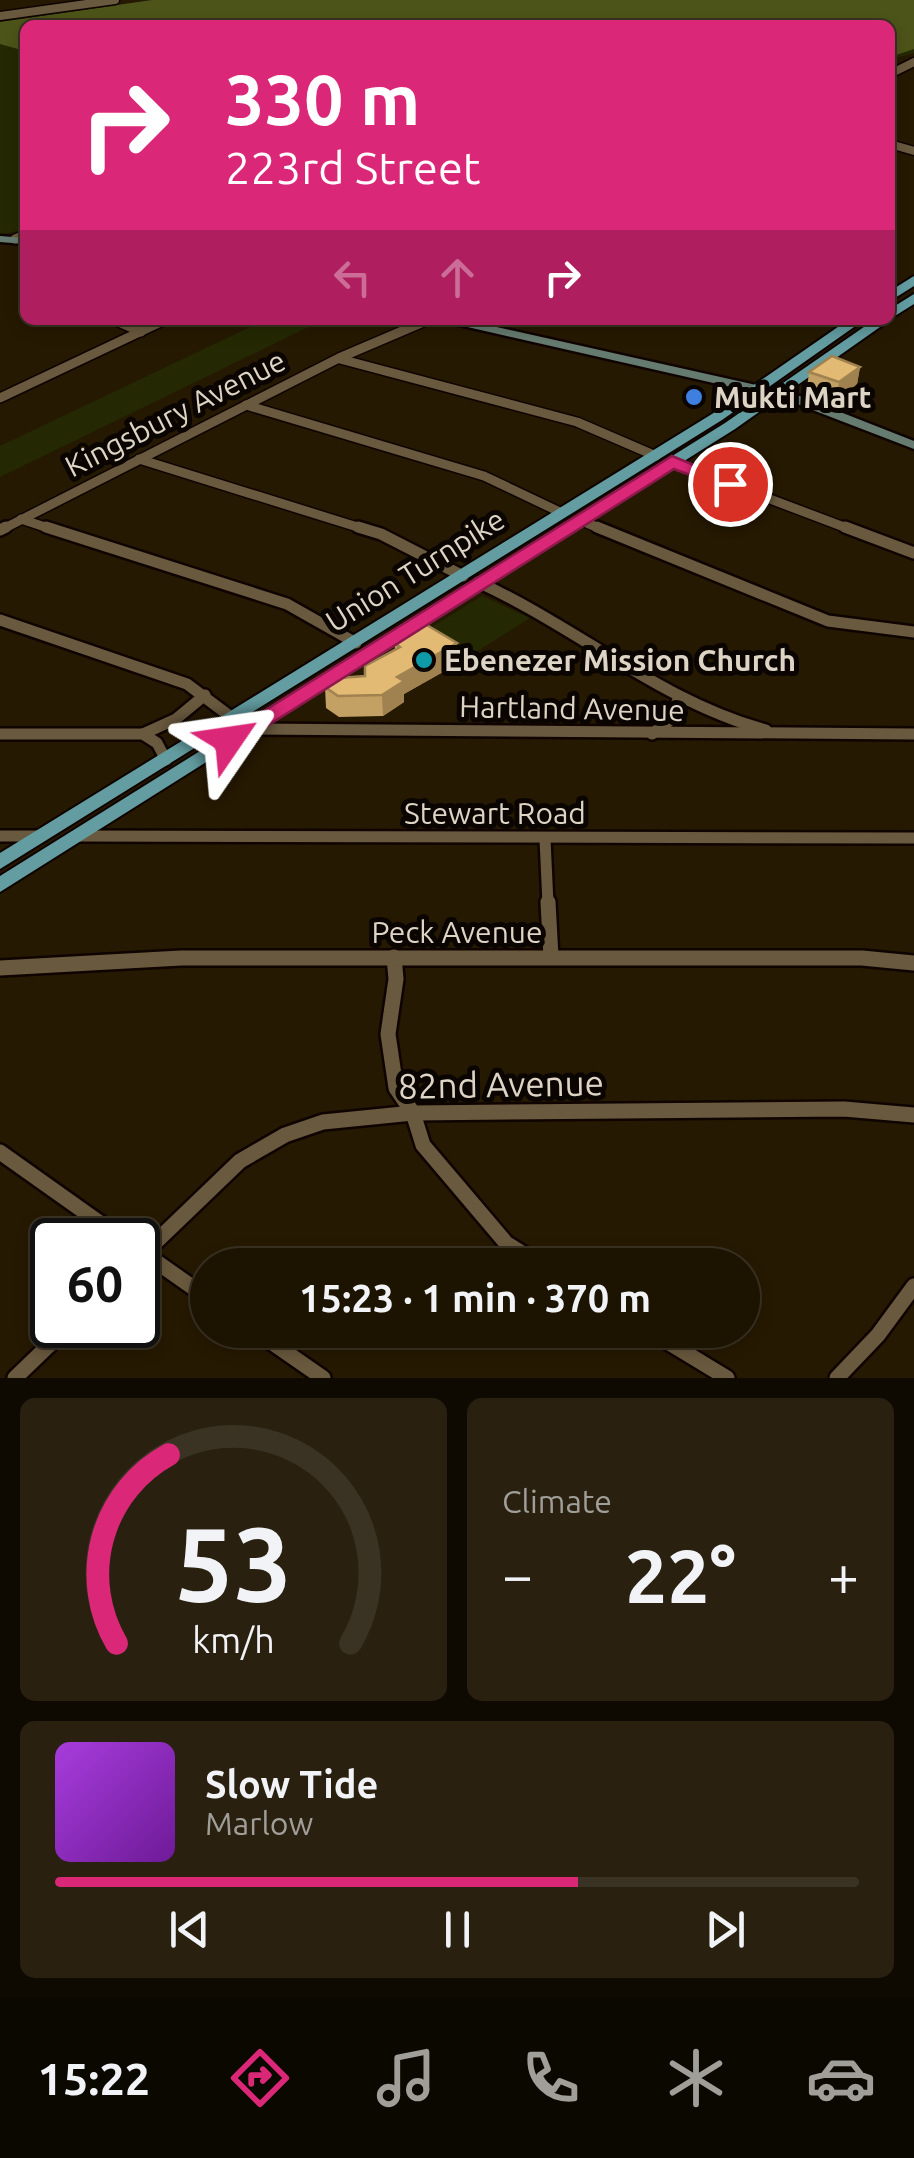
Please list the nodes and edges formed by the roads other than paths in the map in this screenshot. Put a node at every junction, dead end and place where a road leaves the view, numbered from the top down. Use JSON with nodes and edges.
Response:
{"nodes":[{"id":1,"x":115,"y":0,"type":"edge"},
{"id":2,"x":0,"y":8,"type":"edge"},
{"id":3,"x":18,"y":13,"type":"junction"},
{"id":4,"x":0,"y":16,"type":"edge"},
{"id":5,"x":125,"y":325,"type":"edge"},
{"id":6,"x":154,"y":325,"type":"edge"},
{"id":7,"x":416,"y":325,"type":"edge"},
{"id":8,"x":472,"y":325,"type":"edge"},
{"id":9,"x":850,"y":325,"type":"edge"},
{"id":10,"x":875,"y":325,"type":"edge"},
{"id":11,"x":140,"y":332,"type":"junction"},
{"id":12,"x":339,"y":358,"type":"junction"},
{"id":13,"x":760,"y":390,"type":"junction"},
{"id":14,"x":778,"y":394,"type":"junction"},
{"id":15,"x":0,"y":398,"type":"edge"},
{"id":16,"x":246,"y":406,"type":"junction"},
{"id":17,"x":914,"y":445,"type":"edge"},
{"id":18,"x":664,"y":459,"type":"junction"},
{"id":19,"x":140,"y":460,"type":"junction"},
{"id":20,"x":562,"y":513,"type":"junction"},
{"id":21,"x":21,"y":519,"type":"junction"},
{"id":22,"x":580,"y":520,"type":"junction"},
{"id":23,"x":0,"y":530,"type":"edge"},
{"id":24,"x":914,"y":553,"type":"edge"},
{"id":25,"x":470,"y":579,"type":"junction"},
{"id":26,"x":0,"y":620,"type":"edge"},
{"id":27,"x":914,"y":632,"type":"edge"},
{"id":28,"x":356,"y":642,"type":"junction"},
{"id":29,"x":205,"y":695,"type":"junction"},
{"id":30,"x":678,"y":699,"type":"junction"},
{"id":31,"x":240,"y":724,"type":"junction"},
{"id":32,"x":0,"y":734,"type":"edge"},
{"id":33,"x":144,"y":734,"type":"junction"},
{"id":34,"x":652,"y":734,"type":"junction"},
{"id":35,"x":788,"y":734,"type":"junction"},
{"id":36,"x":914,"y":734,"type":"edge"},
{"id":37,"x":166,"y":760,"type":"junction"},
{"id":38,"x":0,"y":836,"type":"edge"},
{"id":39,"x":43,"y":836,"type":"junction"},
{"id":40,"x":76,"y":836,"type":"junction"},
{"id":41,"x":914,"y":838,"type":"edge"},
{"id":42,"x":545,"y":839,"type":"junction"},
{"id":43,"x":0,"y":862,"type":"edge"},
{"id":44,"x":0,"y":884,"type":"edge"},
{"id":45,"x":394,"y":957,"type":"junction"},
{"id":46,"x":551,"y":957,"type":"junction"},
{"id":47,"x":914,"y":963,"type":"edge"},
{"id":48,"x":0,"y":968,"type":"edge"},
{"id":49,"x":413,"y":1113,"type":"junction"},
{"id":50,"x":914,"y":1115,"type":"edge"},
{"id":51,"x":0,"y":1152,"type":"edge"},
{"id":52,"x":93,"y":1218,"type":"edge"},
{"id":53,"x":160,"y":1235,"type":"edge"},
{"id":54,"x":514,"y":1248,"type":"edge"},
{"id":55,"x":160,"y":1267,"type":"edge"},
{"id":56,"x":914,"y":1286,"type":"edge"},
{"id":57,"x":190,"y":1287,"type":"edge"},
{"id":58,"x":47,"y":1348,"type":"edge"},
{"id":59,"x":280,"y":1348,"type":"edge"},
{"id":60,"x":678,"y":1348,"type":"edge"},
{"id":61,"x":16,"y":1378,"type":"edge"},
{"id":62,"x":324,"y":1378,"type":"edge"},
{"id":63,"x":727,"y":1378,"type":"edge"},
{"id":64,"x":837,"y":1378,"type":"edge"}],
"edges":[{"from":1,"to":3,"type":"street"},
{"from":2,"to":3,"type":"street"},
{"from":3,"to":4,"type":"street"},
{"from":5,"to":11,"type":"street"},
{"from":6,"to":11,"type":"street"},
{"from":7,"to":12,"type":"street","name":"Kingsbury Avenue"},
{"from":8,"to":13,"type":"main road"},
{"from":9,"to":13,"type":"main road","name":"Union Turnpike"},
{"from":10,"to":14,"type":"main road","name":"Union Turnpike"},
{"from":11,"to":15,"type":"street"},
{"from":12,"to":16,"type":"street","name":"Kingsbury Avenue"},
{"from":12,"to":18,"type":"street"},
{"from":13,"to":14,"type":"main road"},
{"from":13,"to":18,"type":"main road","name":"Union Turnpike"},
{"from":14,"to":17,"type":"main road"},
{"from":14,"to":18,"type":"main road","name":"Union Turnpike"},
{"from":16,"to":19,"type":"street","name":"Kingsbury Avenue"},
{"from":16,"to":20,"type":"street"},
{"from":18,"to":20,"type":"main road","name":"Union Turnpike"},
{"from":18,"to":22,"type":"main road","name":"Union Turnpike"},
{"from":18,"to":24,"type":"street"},
{"from":19,"to":21,"type":"street","name":"Kingsbury Avenue"},
{"from":19,"to":25,"type":"street"},
{"from":20,"to":25,"type":"main road","name":"Union Turnpike"},
{"from":21,"to":23,"type":"street","name":"Kingsbury Avenue"},
{"from":21,"to":28,"type":"street"},
{"from":22,"to":25,"type":"main road","name":"Union Turnpike"},
{"from":22,"to":27,"type":"street"},
{"from":25,"to":28,"type":"main road","name":"Union Turnpike"},
{"from":25,"to":30,"type":"street"},
{"from":25,"to":31,"type":"main road","name":"Union Turnpike"},
{"from":26,"to":29,"type":"street"},
{"from":28,"to":31,"type":"main road","name":"Union Turnpike"},
{"from":29,"to":31,"type":"street"},
{"from":29,"to":33,"type":"street"},
{"from":30,"to":34,"type":"street"},
{"from":30,"to":35,"type":"street"},
{"from":31,"to":34,"type":"street","name":"Hartland Avenue"},
{"from":31,"to":37,"type":"main road","name":"Union Turnpike"},
{"from":31,"to":40,"type":"main road","name":"Union Turnpike"},
{"from":32,"to":33,"type":"street"},
{"from":33,"to":37,"type":"street"},
{"from":34,"to":35,"type":"street","name":"Hartland Avenue"},
{"from":35,"to":36,"type":"street","name":"Hartland Avenue"},
{"from":37,"to":39,"type":"main road","name":"Union Turnpike"},
{"from":38,"to":39,"type":"street"},
{"from":39,"to":43,"type":"main road","name":"Union Turnpike"},
{"from":40,"to":42,"type":"street","name":"Stewart Road"},
{"from":40,"to":44,"type":"main road","name":"Union Turnpike"},
{"from":41,"to":42,"type":"street","name":"Stewart Road"},
{"from":42,"to":46,"type":"street"},
{"from":45,"to":46,"type":"street","name":"Peck Avenue"},
{"from":45,"to":48,"type":"street","name":"Peck Avenue"},
{"from":45,"to":49,"type":"street"},
{"from":46,"to":47,"type":"street","name":"Peck Avenue"},
{"from":49,"to":50,"type":"street","name":"82nd Avenue"},
{"from":49,"to":53,"type":"street","name":"82nd Avenue"},
{"from":49,"to":54,"type":"street"},
{"from":51,"to":52,"type":"street"},
{"from":55,"to":57,"type":"street"},
{"from":56,"to":64,"type":"street"},
{"from":58,"to":61,"type":"street"},
{"from":59,"to":62,"type":"street"},
{"from":60,"to":63,"type":"street"}]}
